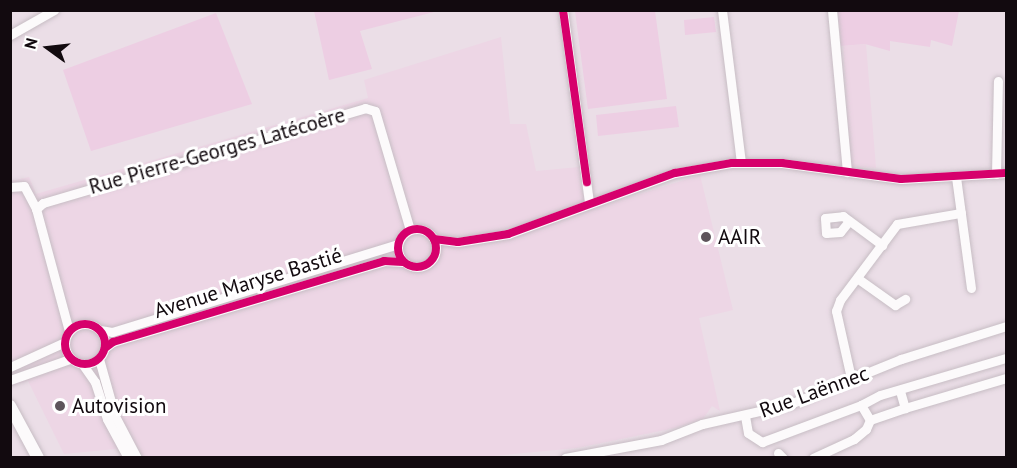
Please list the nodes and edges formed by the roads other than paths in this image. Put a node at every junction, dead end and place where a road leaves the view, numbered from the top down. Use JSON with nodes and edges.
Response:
{"nodes":[{"id":1,"x":54,"y":10,"type":"edge"},
{"id":2,"x":563,"y":10,"type":"edge"},
{"id":3,"x":722,"y":10,"type":"edge"},
{"id":4,"x":832,"y":10,"type":"edge"},
{"id":5,"x":10,"y":35,"type":"edge"},
{"id":6,"x":998,"y":81,"type":"dead end"},
{"id":7,"x":1002,"y":117,"type":"edge"},
{"id":8,"x":741,"y":162,"type":"junction"},
{"id":9,"x":847,"y":172,"type":"junction"},
{"id":10,"x":1006,"y":173,"type":"edge"},
{"id":11,"x":996,"y":174,"type":"junction"},
{"id":12,"x":956,"y":177,"type":"junction"},
{"id":13,"x":10,"y":187,"type":"edge"},
{"id":14,"x":589,"y":202,"type":"junction"},
{"id":15,"x":36,"y":209,"type":"junction"},
{"id":16,"x":961,"y":213,"type":"junction"},
{"id":17,"x":849,"y":221,"type":"dead end"},
{"id":18,"x":410,"y":230,"type":"junction"},
{"id":19,"x":434,"y":239,"type":"junction"},
{"id":20,"x":458,"y":242,"type":"junction"},
{"id":21,"x":398,"y":244,"type":"junction"},
{"id":22,"x":882,"y":245,"type":"junction"},
{"id":23,"x":436,"y":251,"type":"junction"},
{"id":24,"x":403,"y":262,"type":"junction"},
{"id":25,"x":857,"y":278,"type":"junction"},
{"id":26,"x":971,"y":288,"type":"dead end"},
{"id":27,"x":905,"y":299,"type":"dead end"},
{"id":28,"x":61,"y":304,"type":"junction"},
{"id":29,"x":85,"y":324,"type":"junction"},
{"id":30,"x":1006,"y":326,"type":"edge"},
{"id":31,"x":100,"y":330,"type":"junction"},
{"id":32,"x":69,"y":331,"type":"junction"},
{"id":33,"x":65,"y":342,"type":"junction"},
{"id":34,"x":105,"y":348,"type":"junction"},
{"id":35,"x":1006,"y":358,"type":"edge"},
{"id":36,"x":70,"y":359,"type":"junction"},
{"id":37,"x":99,"y":359,"type":"junction"},
{"id":38,"x":83,"y":365,"type":"junction"},
{"id":39,"x":12,"y":366,"type":"edge"},
{"id":40,"x":851,"y":378,"type":"junction"},
{"id":41,"x":1006,"y":378,"type":"edge"},
{"id":42,"x":10,"y":380,"type":"edge"},
{"id":43,"x":900,"y":391,"type":"junction"},
{"id":44,"x":861,"y":405,"type":"junction"},
{"id":45,"x":905,"y":408,"type":"junction"},
{"id":46,"x":13,"y":411,"type":"edge"},
{"id":47,"x":745,"y":416,"type":"junction"},
{"id":48,"x":870,"y":420,"type":"junction"},
{"id":49,"x":31,"y":458,"type":"edge"},
{"id":50,"x":40,"y":458,"type":"edge"},
{"id":51,"x":128,"y":458,"type":"edge"},
{"id":52,"x":137,"y":458,"type":"edge"},
{"id":53,"x":565,"y":458,"type":"edge"},
{"id":54,"x":813,"y":458,"type":"edge"}],
"edges":[{"from":1,"to":5,"type":"street"},
{"from":2,"to":14,"type":"street"},
{"from":3,"to":8,"type":"street"},
{"from":4,"to":9,"type":"street"},
{"from":6,"to":7,"type":"street"},
{"from":7,"to":11,"type":"street"},
{"from":8,"to":9,"type":"street","name":"Avenue Maryse Bastié"},
{"from":8,"to":14,"type":"street","name":"Avenue Maryse Bastié"},
{"from":9,"to":12,"type":"street","name":"Avenue Maryse Bastié"},
{"from":10,"to":11,"type":"street","name":"Avenue Maryse Bastié"},
{"from":11,"to":12,"type":"street","name":"Avenue Maryse Bastié"},
{"from":12,"to":16,"type":"street"},
{"from":13,"to":15,"type":"street"},
{"from":14,"to":20,"type":"street","name":"Avenue Maryse Bastié"},
{"from":15,"to":18,"type":"street","name":"Rue Pierre-Georges Latécoère"},
{"from":15,"to":28,"type":"street"},
{"from":16,"to":22,"type":"street"},
{"from":16,"to":26,"type":"street"},
{"from":17,"to":22,"type":"street"},
{"from":18,"to":19,"type":"street","name":"Avenue Maryse Bastié"},
{"from":18,"to":21,"type":"street"},
{"from":19,"to":20,"type":"street","name":"Avenue Maryse Bastié"},
{"from":19,"to":23,"type":"street"},
{"from":20,"to":23,"type":"street","name":"Avenue Maryse Bastié"},
{"from":21,"to":24,"type":"street"},
{"from":21,"to":31,"type":"street","name":"Avenue Maryse Bastié"},
{"from":22,"to":25,"type":"street"},
{"from":23,"to":24,"type":"street","name":"Avenue Maryse Bastié"},
{"from":24,"to":34,"type":"street","name":"Avenue Maryse Bastié"},
{"from":25,"to":27,"type":"street"},
{"from":25,"to":40,"type":"street"},
{"from":28,"to":29,"type":"street"},
{"from":28,"to":32,"type":"street"},
{"from":29,"to":31,"type":"street"},
{"from":29,"to":32,"type":"street"},
{"from":30,"to":40,"type":"street","name":"Rue Laënnec"},
{"from":31,"to":34,"type":"street"},
{"from":32,"to":33,"type":"street"},
{"from":33,"to":36,"type":"street"},
{"from":33,"to":39,"type":"street"},
{"from":34,"to":37,"type":"street"},
{"from":35,"to":43,"type":"street"},
{"from":36,"to":38,"type":"street"},
{"from":36,"to":42,"type":"street"},
{"from":37,"to":38,"type":"street"},
{"from":37,"to":52,"type":"street"},
{"from":38,"to":51,"type":"street"},
{"from":40,"to":47,"type":"street","name":"Rue Laënnec"},
{"from":41,"to":45,"type":"street"},
{"from":43,"to":44,"type":"street"},
{"from":43,"to":45,"type":"street"},
{"from":44,"to":47,"type":"street"},
{"from":44,"to":48,"type":"street"},
{"from":45,"to":48,"type":"street"},
{"from":46,"to":49,"type":"main road"},
{"from":46,"to":50,"type":"main road"},
{"from":47,"to":53,"type":"street","name":"Rue Laënnec"},
{"from":48,"to":54,"type":"street"}]}
